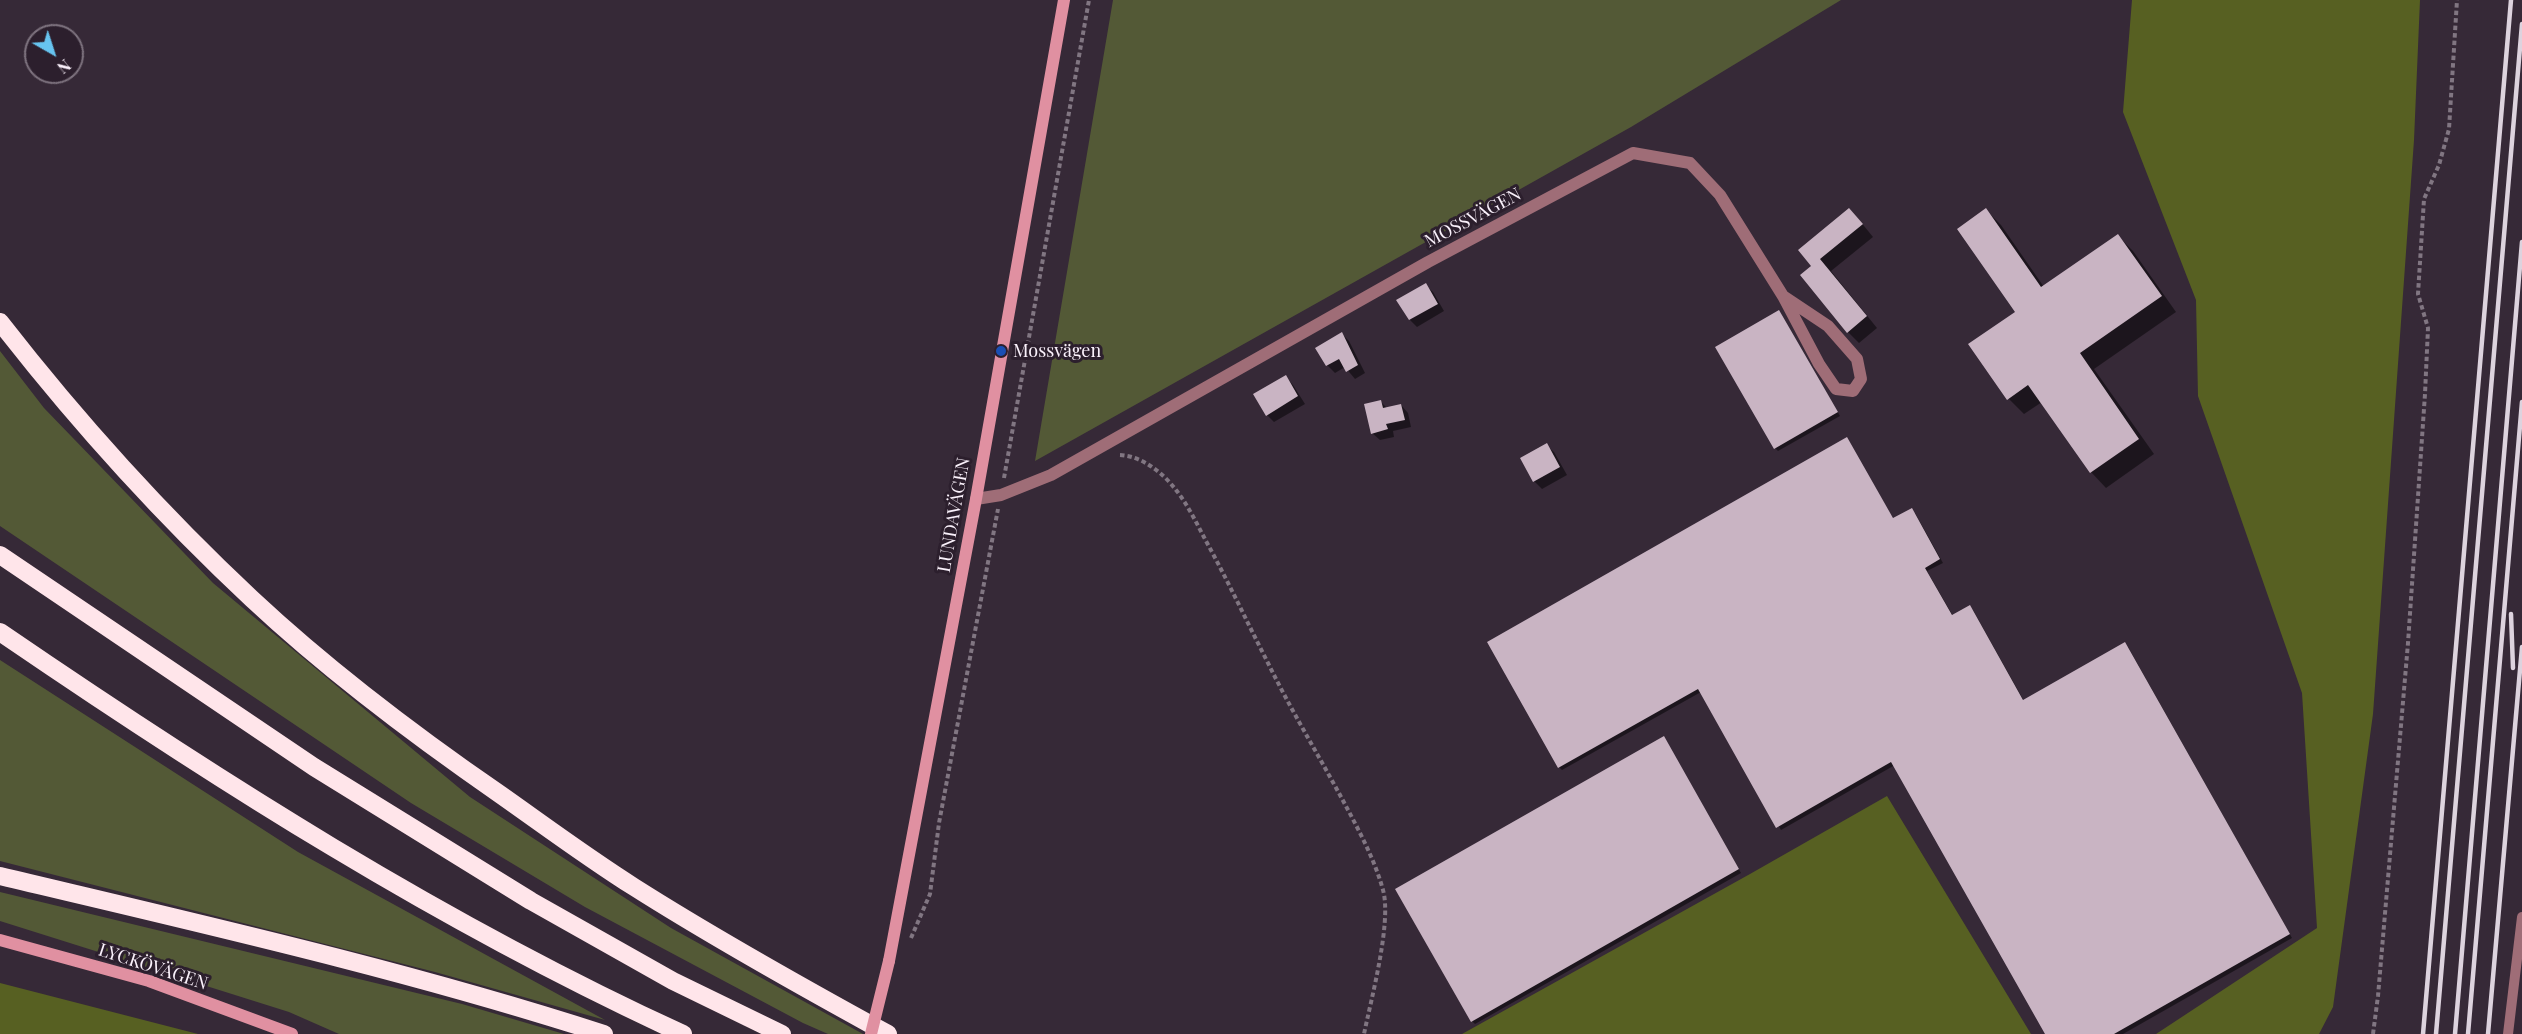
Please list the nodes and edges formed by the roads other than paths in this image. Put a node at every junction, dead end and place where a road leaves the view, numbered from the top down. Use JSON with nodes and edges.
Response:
{"nodes":[{"id":1,"x":1064,"y":0,"type":"edge"},
{"id":2,"x":1783,"y":296,"type":"junction"},
{"id":3,"x":0,"y":322,"type":"edge"},
{"id":4,"x":976,"y":499,"type":"junction"},
{"id":5,"x":0,"y":555,"type":"edge"},
{"id":6,"x":0,"y":632,"type":"edge"},
{"id":7,"x":0,"y":876,"type":"edge"},
{"id":8,"x":2522,"y":917,"type":"edge"},
{"id":9,"x":0,"y":939,"type":"edge"},
{"id":10,"x":292,"y":1034,"type":"edge"},
{"id":11,"x":604,"y":1034,"type":"edge"},
{"id":12,"x":683,"y":1034,"type":"edge"},
{"id":13,"x":782,"y":1034,"type":"edge"},
{"id":14,"x":872,"y":1034,"type":"edge"},
{"id":15,"x":888,"y":1034,"type":"edge"},
{"id":16,"x":2508,"y":1034,"type":"edge"}],
"edges":[{"from":1,"to":4,"type":"main road","name":"LUNDAVÄGEN"},
{"from":2,"to":2,"type":"street","name":"MOSSVÄGEN"},
{"from":2,"to":4,"type":"street","name":"MOSSVÄGEN"},
{"from":3,"to":15,"type":"highway"},
{"from":4,"to":14,"type":"main road","name":"LUNDAVÄGEN","bridge":true},
{"from":5,"to":13,"type":"highway"},
{"from":6,"to":12,"type":"highway"},
{"from":7,"to":11,"type":"highway"},
{"from":8,"to":16,"type":"lane"},
{"from":9,"to":10,"type":"main road","name":"LYCKÖVÄGEN"}]}
